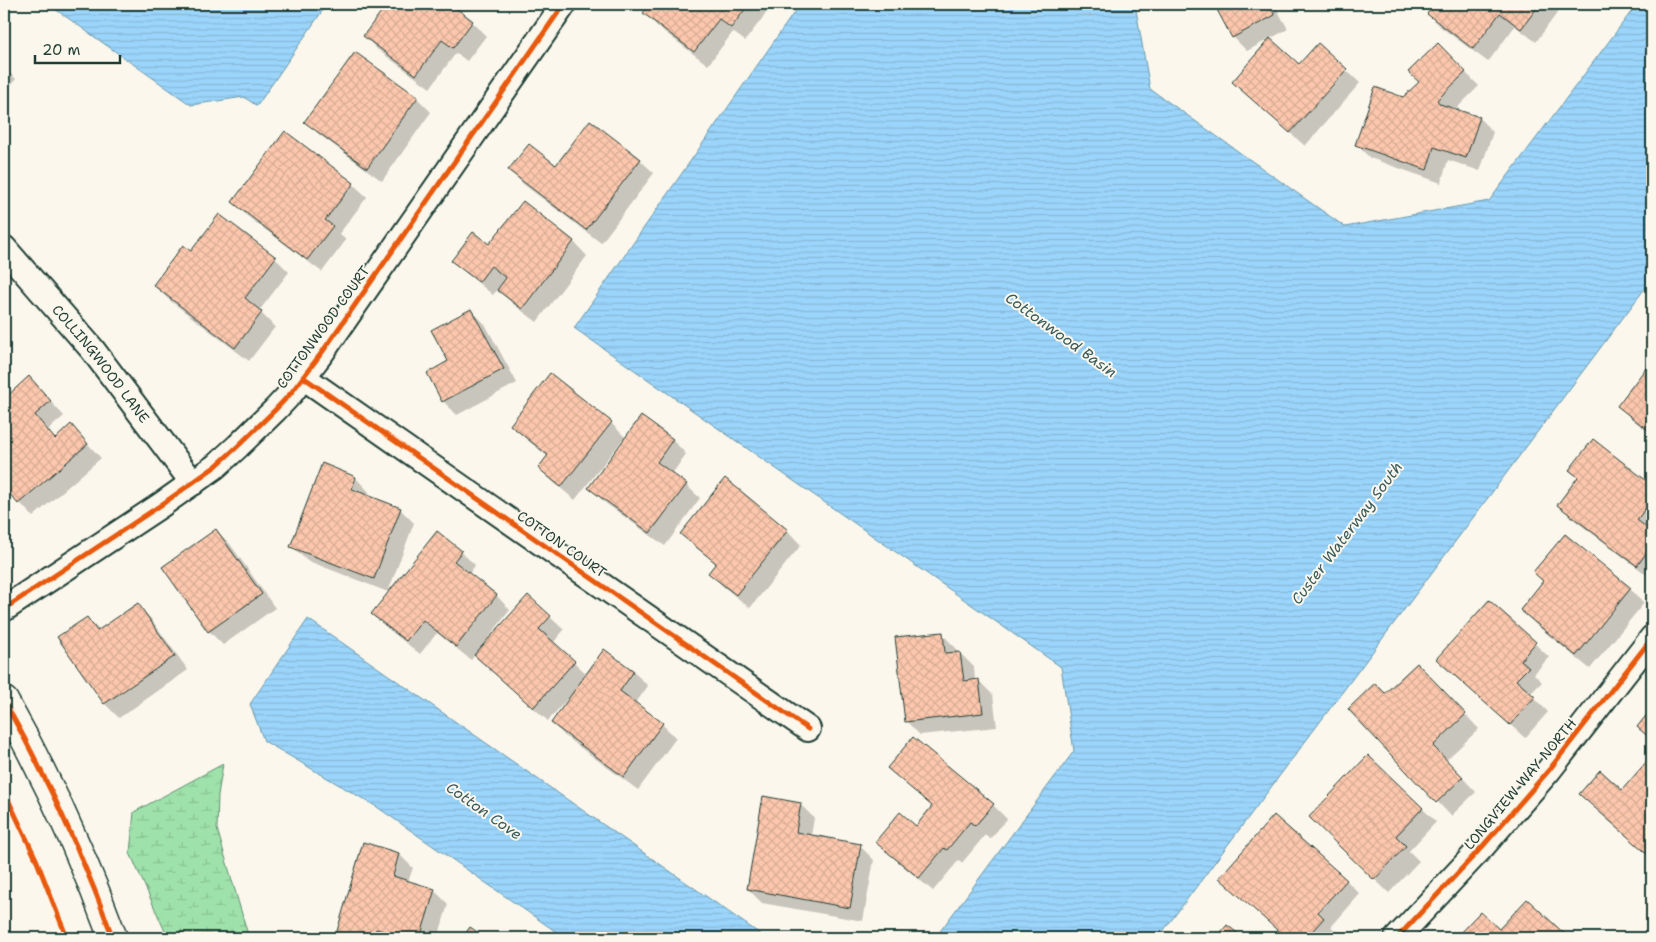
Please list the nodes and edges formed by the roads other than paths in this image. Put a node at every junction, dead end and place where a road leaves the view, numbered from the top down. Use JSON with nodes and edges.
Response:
{"nodes":[{"id":1,"x":564,"y":4,"type":"edge"},
{"id":2,"x":4,"y":248,"type":"edge"},
{"id":3,"x":303,"y":377,"type":"junction"},
{"id":4,"x":193,"y":483,"type":"junction"},
{"id":5,"x":4,"y":610,"type":"edge"},
{"id":6,"x":1652,"y":638,"type":"edge"},
{"id":7,"x":4,"y":700,"type":"edge"},
{"id":8,"x":808,"y":729,"type":"dead end"},
{"id":9,"x":113,"y":938,"type":"edge"},
{"id":10,"x":1397,"y":938,"type":"edge"}],
"edges":[{"from":1,"to":3,"type":"street","name":"COTTONWOOD COURT"},
{"from":2,"to":4,"type":"street","name":"COLLINGWOOD LANE"},
{"from":3,"to":4,"type":"street","name":"COTTONWOOD COURT"},
{"from":3,"to":8,"type":"street","name":"COTTON COURT"},
{"from":4,"to":5,"type":"street","name":"COTTONWOOD COURT"},
{"from":6,"to":10,"type":"street","name":"LONGVIEW WAY NORTH"},
{"from":7,"to":9,"type":"street"}]}
